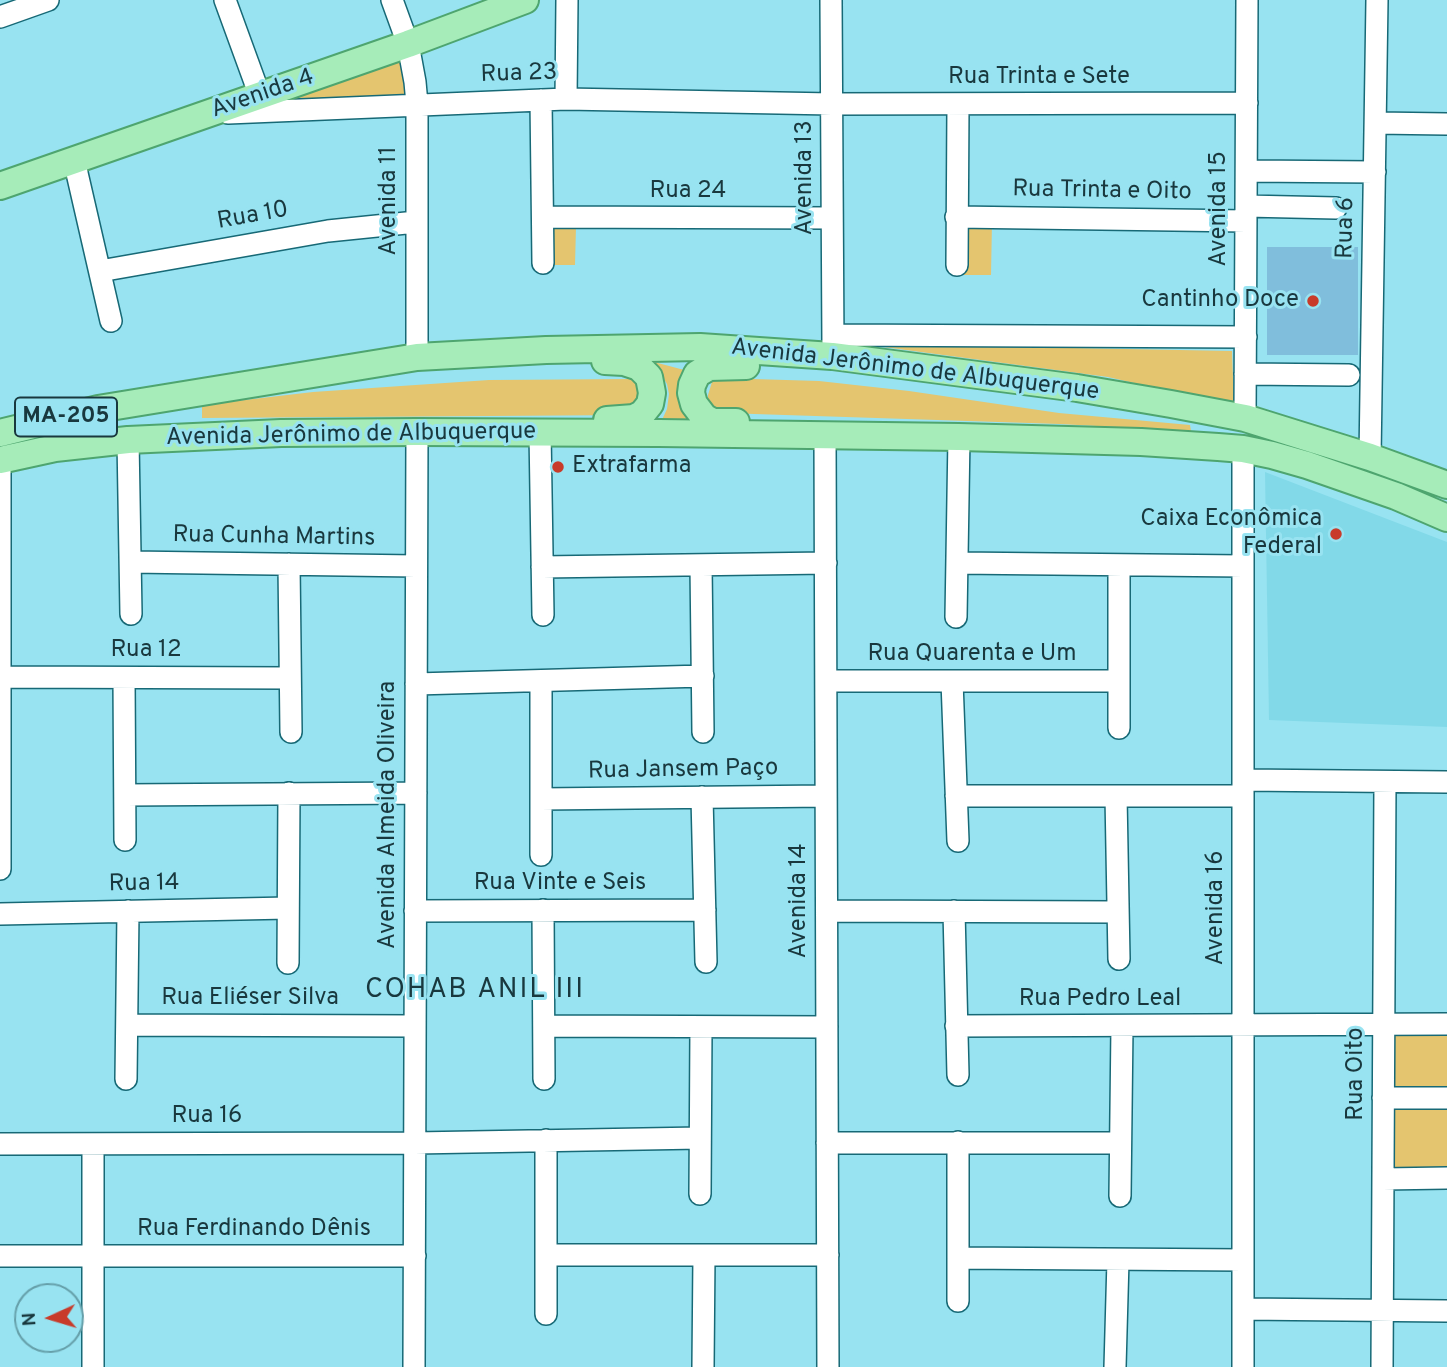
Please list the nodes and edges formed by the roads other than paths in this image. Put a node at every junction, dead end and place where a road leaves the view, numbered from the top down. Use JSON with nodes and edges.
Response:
{"nodes":[{"id":1,"x":48,"y":0,"type":"edge"},
{"id":2,"x":225,"y":0,"type":"edge"},
{"id":3,"x":379,"y":0,"type":"edge"},
{"id":4,"x":392,"y":0,"type":"edge"},
{"id":5,"x":482,"y":0,"type":"edge"},
{"id":6,"x":525,"y":0,"type":"edge"},
{"id":7,"x":567,"y":0,"type":"edge"},
{"id":8,"x":831,"y":0,"type":"edge"},
{"id":9,"x":1247,"y":0,"type":"edge"},
{"id":10,"x":1377,"y":0,"type":"edge"},
{"id":11,"x":0,"y":17,"type":"edge"},
{"id":12,"x":400,"y":34,"type":"junction"},
{"id":13,"x":257,"y":88,"type":"junction"},
{"id":14,"x":566,"y":99,"type":"junction"},
{"id":15,"x":541,"y":100,"type":"junction"},
{"id":16,"x":1247,"y":103,"type":"junction"},
{"id":17,"x":417,"y":104,"type":"junction"},
{"id":18,"x":832,"y":104,"type":"junction"},
{"id":19,"x":958,"y":105,"type":"junction"},
{"id":20,"x":208,"y":114,"type":"junction"},
{"id":21,"x":1376,"y":123,"type":"junction"},
{"id":22,"x":1447,"y":124,"type":"edge"},
{"id":23,"x":74,"y":160,"type":"junction"},
{"id":24,"x":0,"y":168,"type":"edge"},
{"id":25,"x":1247,"y":171,"type":"junction"},
{"id":26,"x":1375,"y":172,"type":"junction"},
{"id":27,"x":0,"y":186,"type":"edge"},
{"id":28,"x":1336,"y":208,"type":"dead end"},
{"id":29,"x":1246,"y":214,"type":"junction"},
{"id":30,"x":957,"y":216,"type":"junction"},
{"id":31,"x":543,"y":218,"type":"junction"},
{"id":32,"x":832,"y":218,"type":"junction"},
{"id":33,"x":416,"y":222,"type":"junction"},
{"id":34,"x":543,"y":263,"type":"dead end"},
{"id":35,"x":957,"y":265,"type":"dead end"},
{"id":36,"x":100,"y":271,"type":"junction"},
{"id":37,"x":111,"y":321,"type":"dead end"},
{"id":38,"x":1246,"y":337,"type":"junction"},
{"id":39,"x":833,"y":346,"type":"junction"},
{"id":40,"x":417,"y":358,"type":"junction"},
{"id":41,"x":1245,"y":374,"type":"junction"},
{"id":42,"x":1349,"y":375,"type":"dead end"},
{"id":43,"x":996,"y":377,"type":"junction"},
{"id":44,"x":1245,"y":418,"type":"junction"},
{"id":45,"x":4,"y":428,"type":"edge"},
{"id":46,"x":417,"y":432,"type":"junction"},
{"id":47,"x":540,"y":432,"type":"junction"},
{"id":48,"x":825,"y":435,"type":"junction"},
{"id":49,"x":959,"y":437,"type":"junction"},
{"id":50,"x":128,"y":440,"type":"junction"},
{"id":51,"x":1243,"y":449,"type":"junction"},
{"id":52,"x":1370,"y":457,"type":"junction"},
{"id":53,"x":0,"y":460,"type":"edge"},
{"id":54,"x":1447,"y":485,"type":"edge"},
{"id":55,"x":1447,"y":518,"type":"edge"},
{"id":56,"x":131,"y":562,"type":"junction"},
{"id":57,"x":826,"y":563,"type":"junction"},
{"id":58,"x":957,"y":563,"type":"junction"},
{"id":59,"x":289,"y":564,"type":"junction"},
{"id":60,"x":701,"y":565,"type":"junction"},
{"id":61,"x":1119,"y":565,"type":"junction"},
{"id":62,"x":416,"y":566,"type":"junction"},
{"id":63,"x":1243,"y":566,"type":"junction"},
{"id":64,"x":542,"y":567,"type":"junction"},
{"id":65,"x":1,"y":583,"type":"edge"},
{"id":66,"x":131,"y":614,"type":"dead end"},
{"id":67,"x":543,"y":615,"type":"dead end"},
{"id":68,"x":956,"y":617,"type":"dead end"},
{"id":69,"x":702,"y":676,"type":"junction"},
{"id":70,"x":1,"y":677,"type":"edge"},
{"id":71,"x":124,"y":678,"type":"junction"},
{"id":72,"x":290,"y":678,"type":"junction"},
{"id":73,"x":541,"y":681,"type":"junction"},
{"id":74,"x":826,"y":681,"type":"junction"},
{"id":75,"x":952,"y":681,"type":"junction"},
{"id":76,"x":1119,"y":681,"type":"junction"},
{"id":77,"x":416,"y":684,"type":"junction"},
{"id":78,"x":1119,"y":729,"type":"dead end"},
{"id":79,"x":291,"y":732,"type":"dead end"},
{"id":80,"x":703,"y":732,"type":"dead end"},
{"id":81,"x":1385,"y":782,"type":"junction"},
{"id":82,"x":1447,"y":782,"type":"edge"},
{"id":83,"x":1243,"y":788,"type":"junction"},
{"id":84,"x":289,"y":793,"type":"junction"},
{"id":85,"x":416,"y":793,"type":"junction"},
{"id":86,"x":125,"y":795,"type":"junction"},
{"id":87,"x":826,"y":796,"type":"junction"},
{"id":88,"x":956,"y":796,"type":"junction"},
{"id":89,"x":1116,"y":796,"type":"junction"},
{"id":90,"x":702,"y":797,"type":"junction"},
{"id":91,"x":541,"y":799,"type":"junction"},
{"id":92,"x":125,"y":840,"type":"dead end"},
{"id":93,"x":958,"y":841,"type":"dead end"},
{"id":94,"x":541,"y":855,"type":"dead end"},
{"id":95,"x":0,"y":869,"type":"edge"},
{"id":96,"x":288,"y":908,"type":"junction"},
{"id":97,"x":543,"y":910,"type":"junction"},
{"id":98,"x":705,"y":910,"type":"junction"},
{"id":99,"x":128,"y":911,"type":"junction"},
{"id":100,"x":415,"y":911,"type":"junction"},
{"id":101,"x":827,"y":911,"type":"junction"},
{"id":102,"x":954,"y":911,"type":"junction"},
{"id":103,"x":1118,"y":912,"type":"junction"},
{"id":104,"x":0,"y":914,"type":"edge"},
{"id":105,"x":1119,"y":959,"type":"dead end"},
{"id":106,"x":706,"y":962,"type":"dead end"},
{"id":107,"x":288,"y":963,"type":"dead end"},
{"id":108,"x":1447,"y":1024,"type":"edge"},
{"id":109,"x":127,"y":1025,"type":"junction"},
{"id":110,"x":1384,"y":1025,"type":"junction"},
{"id":111,"x":415,"y":1026,"type":"junction"},
{"id":112,"x":544,"y":1026,"type":"junction"},
{"id":113,"x":956,"y":1026,"type":"junction"},
{"id":114,"x":1122,"y":1026,"type":"junction"},
{"id":115,"x":1243,"y":1026,"type":"junction"},
{"id":116,"x":701,"y":1027,"type":"junction"},
{"id":117,"x":827,"y":1027,"type":"junction"},
{"id":118,"x":958,"y":1075,"type":"dead end"},
{"id":119,"x":126,"y":1079,"type":"dead end"},
{"id":120,"x":544,"y":1079,"type":"dead end"},
{"id":121,"x":1383,"y":1098,"type":"junction"},
{"id":122,"x":1447,"y":1098,"type":"edge"},
{"id":123,"x":700,"y":1138,"type":"junction"},
{"id":124,"x":546,"y":1140,"type":"junction"},
{"id":125,"x":958,"y":1142,"type":"junction"},
{"id":126,"x":415,"y":1143,"type":"junction"},
{"id":127,"x":827,"y":1143,"type":"junction"},
{"id":128,"x":1120,"y":1143,"type":"junction"},
{"id":129,"x":0,"y":1144,"type":"edge"},
{"id":130,"x":93,"y":1144,"type":"junction"},
{"id":131,"x":1447,"y":1178,"type":"edge"},
{"id":132,"x":1383,"y":1179,"type":"junction"},
{"id":133,"x":700,"y":1194,"type":"dead end"},
{"id":134,"x":1120,"y":1196,"type":"dead end"},
{"id":135,"x":545,"y":1255,"type":"junction"},
{"id":136,"x":704,"y":1255,"type":"junction"},
{"id":137,"x":828,"y":1255,"type":"junction"},
{"id":138,"x":0,"y":1256,"type":"edge"},
{"id":139,"x":93,"y":1256,"type":"junction"},
{"id":140,"x":415,"y":1256,"type":"junction"},
{"id":141,"x":958,"y":1258,"type":"junction"},
{"id":142,"x":1118,"y":1260,"type":"junction"},
{"id":143,"x":1243,"y":1260,"type":"junction"},
{"id":144,"x":958,"y":1301,"type":"dead end"},
{"id":145,"x":1242,"y":1309,"type":"junction"},
{"id":146,"x":1383,"y":1310,"type":"junction"},
{"id":147,"x":1447,"y":1311,"type":"edge"},
{"id":148,"x":546,"y":1314,"type":"dead end"},
{"id":149,"x":93,"y":1367,"type":"edge"},
{"id":150,"x":414,"y":1367,"type":"edge"},
{"id":151,"x":703,"y":1367,"type":"edge"},
{"id":152,"x":828,"y":1367,"type":"edge"},
{"id":153,"x":1115,"y":1367,"type":"edge"},
{"id":154,"x":1242,"y":1367,"type":"edge"},
{"id":155,"x":1382,"y":1367,"type":"edge"}],
"edges":[{"from":1,"to":11,"type":"street"},
{"from":2,"to":13,"type":"street"},
{"from":3,"to":12,"type":"street"},
{"from":4,"to":12,"type":"street"},
{"from":5,"to":12,"type":"main road","name":"Avenida 4"},
{"from":6,"to":12,"type":"main road","name":"Avenida 4"},
{"from":7,"to":14,"type":"street"},
{"from":8,"to":18,"type":"street","name":"Avenida 13"},
{"from":9,"to":16,"type":"street","name":"Avenida 15"},
{"from":10,"to":21,"type":"street","name":"Rua 6"},
{"from":12,"to":13,"type":"main road","name":"Avenida 4"},
{"from":12,"to":17,"type":"street","name":"Avenida 11"},
{"from":13,"to":20,"type":"main road","name":"Avenida 4"},
{"from":13,"to":24,"type":"main road","name":"Avenida 4"},
{"from":14,"to":15,"type":"street","name":"Rua 23"},
{"from":14,"to":18,"type":"street","name":"Rua 23"},
{"from":15,"to":17,"type":"street","name":"Rua 23"},
{"from":15,"to":31,"type":"street"},
{"from":16,"to":19,"type":"street","name":"Rua Trinta e Sete"},
{"from":16,"to":25,"type":"street","name":"Avenida 15"},
{"from":17,"to":20,"type":"street","name":"Rua 23"},
{"from":17,"to":33,"type":"street","name":"Avenida 11"},
{"from":18,"to":19,"type":"street","name":"Rua Trinta e Sete"},
{"from":18,"to":32,"type":"street","name":"Avenida 13"},
{"from":19,"to":30,"type":"street"},
{"from":20,"to":23,"type":"main road","name":"Avenida 4"},
{"from":21,"to":22,"type":"street"},
{"from":21,"to":26,"type":"street","name":"Rua 6"},
{"from":23,"to":27,"type":"main road","name":"Avenida 4"},
{"from":23,"to":36,"type":"street"},
{"from":25,"to":26,"type":"street"},
{"from":25,"to":29,"type":"street","name":"Avenida 15"},
{"from":26,"to":52,"type":"street","name":"Rua 6"},
{"from":28,"to":29,"type":"street","name":"Rua Trinta e Oito"},
{"from":29,"to":30,"type":"street","name":"Rua Trinta e Oito"},
{"from":29,"to":38,"type":"street","name":"Avenida 15"},
{"from":30,"to":35,"type":"street"},
{"from":31,"to":32,"type":"street","name":"Rua 24"},
{"from":31,"to":34,"type":"street"},
{"from":32,"to":39,"type":"street","name":"Avenida 13"},
{"from":33,"to":36,"type":"street","name":"Rua 10"},
{"from":33,"to":40,"type":"street","name":"Avenida 11"},
{"from":36,"to":37,"type":"street"},
{"from":38,"to":39,"type":"street","name":"Avenida Jerônimo de Albuquerque"},
{"from":38,"to":41,"type":"street","name":"Avenida 15"},
{"from":39,"to":40,"type":"main road","name":"Avenida Jerônimo de Albuquerque"},
{"from":39,"to":43,"type":"main road","name":"Avenida Jerônimo de Albuquerque"},
{"from":40,"to":45,"type":"main road","name":"Avenida Jerônimo de Albuquerque","number":"MA-205"},
{"from":40,"to":46,"type":"main road"},
{"from":41,"to":42,"type":"street"},
{"from":41,"to":44,"type":"street","name":"Avenida 15"},
{"from":43,"to":44,"type":"main road","name":"Avenida Jerônimo de Albuquerque"},
{"from":43,"to":49,"type":"main road"},
{"from":44,"to":52,"type":"main road","name":"Avenida Jerônimo de Albuquerque"},
{"from":46,"to":47,"type":"main road","name":"Avenida Jerônimo de Albuquerque"},
{"from":46,"to":50,"type":"main road","name":"Avenida Jerônimo de Albuquerque"},
{"from":46,"to":62,"type":"street","name":"Avenida Almeida Oliveira"},
{"from":47,"to":48,"type":"main road","name":"Avenida Jerônimo de Albuquerque"},
{"from":47,"to":64,"type":"street"},
{"from":48,"to":49,"type":"main road","name":"Avenida Jerônimo de Albuquerque"},
{"from":48,"to":57,"type":"street","name":"Avenida 14"},
{"from":49,"to":51,"type":"main road","name":"Avenida Jerônimo de Albuquerque"},
{"from":49,"to":58,"type":"street"},
{"from":50,"to":53,"type":"main road","name":"Avenida Jerônimo de Albuquerque"},
{"from":50,"to":56,"type":"street"},
{"from":51,"to":55,"type":"main road","name":"Avenida Jerônimo de Albuquerque"},
{"from":51,"to":63,"type":"street","name":"Avenida 16"},
{"from":52,"to":54,"type":"main road","name":"Avenida Jerônimo de Albuquerque"},
{"from":53,"to":65,"type":"street"},
{"from":56,"to":59,"type":"street","name":"Rua Cunha Martins"},
{"from":56,"to":66,"type":"street"},
{"from":57,"to":60,"type":"street"},
{"from":57,"to":74,"type":"street","name":"Avenida 14"},
{"from":58,"to":61,"type":"street"},
{"from":58,"to":68,"type":"street"},
{"from":59,"to":62,"type":"street","name":"Rua Cunha Martins"},
{"from":59,"to":72,"type":"street"},
{"from":60,"to":64,"type":"street"},
{"from":60,"to":69,"type":"street"},
{"from":61,"to":63,"type":"street"},
{"from":61,"to":76,"type":"street"},
{"from":62,"to":77,"type":"street","name":"Avenida Almeida Oliveira"},
{"from":63,"to":83,"type":"street","name":"Avenida 16"},
{"from":64,"to":67,"type":"street"},
{"from":65,"to":70,"type":"street"},
{"from":69,"to":73,"type":"street"},
{"from":69,"to":80,"type":"street"},
{"from":70,"to":71,"type":"street","name":"Rua 12"},
{"from":70,"to":95,"type":"street"},
{"from":71,"to":72,"type":"street","name":"Rua 12"},
{"from":71,"to":86,"type":"street"},
{"from":72,"to":79,"type":"street"},
{"from":73,"to":77,"type":"street"},
{"from":73,"to":91,"type":"street"},
{"from":74,"to":75,"type":"street","name":"Rua Quarenta e Um"},
{"from":74,"to":87,"type":"street","name":"Avenida 14"},
{"from":75,"to":76,"type":"street","name":"Rua Quarenta e Um"},
{"from":75,"to":88,"type":"street"},
{"from":76,"to":78,"type":"street"},
{"from":77,"to":85,"type":"street","name":"Avenida Almeida Oliveira"},
{"from":81,"to":82,"type":"street"},
{"from":81,"to":83,"type":"street"},
{"from":81,"to":110,"type":"street","name":"Rua Oito"},
{"from":83,"to":89,"type":"street"},
{"from":83,"to":115,"type":"street","name":"Avenida 16"},
{"from":84,"to":85,"type":"street"},
{"from":84,"to":86,"type":"street"},
{"from":84,"to":96,"type":"street"},
{"from":85,"to":100,"type":"street","name":"Avenida Almeida Oliveira"},
{"from":86,"to":92,"type":"street"},
{"from":87,"to":90,"type":"street","name":"Rua Jansem Paço"},
{"from":87,"to":101,"type":"street","name":"Avenida 14"},
{"from":88,"to":89,"type":"street"},
{"from":88,"to":93,"type":"street"},
{"from":89,"to":103,"type":"street"},
{"from":90,"to":91,"type":"street","name":"Rua Jansem Paço"},
{"from":90,"to":98,"type":"street"},
{"from":91,"to":94,"type":"street"},
{"from":96,"to":99,"type":"street","name":"Rua 14"},
{"from":96,"to":107,"type":"street"},
{"from":97,"to":98,"type":"street","name":"Rua Vinte e Seis"},
{"from":97,"to":100,"type":"street","name":"Rua Vinte e Seis"},
{"from":97,"to":112,"type":"street"},
{"from":98,"to":106,"type":"street"},
{"from":99,"to":104,"type":"street","name":"Rua 14"},
{"from":99,"to":109,"type":"street","name":"Rua Eliéser Silva"},
{"from":100,"to":111,"type":"street","name":"Avenida Almeida Oliveira"},
{"from":101,"to":102,"type":"street"},
{"from":101,"to":117,"type":"street","name":"Avenida 14"},
{"from":102,"to":103,"type":"street"},
{"from":102,"to":113,"type":"street"},
{"from":103,"to":105,"type":"street"},
{"from":108,"to":110,"type":"street","name":"Rua Pedro Leal"},
{"from":109,"to":111,"type":"street","name":"Rua Eliéser Silva"},
{"from":109,"to":119,"type":"street","name":"Rua Eliéser Silva"},
{"from":110,"to":115,"type":"street","name":"Rua Pedro Leal"},
{"from":110,"to":121,"type":"street","name":"Rua Oito"},
{"from":111,"to":126,"type":"street","name":"Avenida Almeida Oliveira"},
{"from":112,"to":116,"type":"street"},
{"from":112,"to":120,"type":"street"},
{"from":113,"to":114,"type":"street","name":"Rua Pedro Leal"},
{"from":113,"to":118,"type":"street"},
{"from":114,"to":115,"type":"street","name":"Rua Pedro Leal"},
{"from":114,"to":128,"type":"street"},
{"from":115,"to":143,"type":"street","name":"Avenida 16"},
{"from":116,"to":117,"type":"street"},
{"from":116,"to":123,"type":"street"},
{"from":117,"to":127,"type":"street","name":"Avenida 14"},
{"from":121,"to":122,"type":"street"},
{"from":121,"to":132,"type":"street","name":"Rua Oito"},
{"from":123,"to":124,"type":"street","name":"Rua 16"},
{"from":123,"to":133,"type":"street"},
{"from":124,"to":126,"type":"street","name":"Rua 16"},
{"from":124,"to":135,"type":"street"},
{"from":125,"to":127,"type":"street"},
{"from":125,"to":128,"type":"street"},
{"from":125,"to":141,"type":"street"},
{"from":126,"to":130,"type":"street","name":"Rua 16"},
{"from":126,"to":140,"type":"street","name":"Avenida Almeida Oliveira"},
{"from":127,"to":137,"type":"street","name":"Avenida 14"},
{"from":128,"to":134,"type":"street"},
{"from":129,"to":130,"type":"street","name":"Rua 16"},
{"from":130,"to":139,"type":"street"},
{"from":131,"to":132,"type":"street"},
{"from":132,"to":146,"type":"street","name":"Rua Oito"},
{"from":135,"to":136,"type":"street"},
{"from":135,"to":148,"type":"street"},
{"from":136,"to":137,"type":"street"},
{"from":136,"to":151,"type":"street"},
{"from":137,"to":152,"type":"street","name":"Avenida 14"},
{"from":138,"to":139,"type":"street","name":"Rua Ferdinando Dênis"},
{"from":139,"to":140,"type":"street","name":"Rua Ferdinando Dênis"},
{"from":139,"to":149,"type":"street"},
{"from":140,"to":150,"type":"street","name":"Avenida Almeida Oliveira"},
{"from":141,"to":142,"type":"street"},
{"from":141,"to":144,"type":"street"},
{"from":142,"to":143,"type":"street"},
{"from":142,"to":153,"type":"street"},
{"from":143,"to":145,"type":"street","name":"Avenida 16"},
{"from":145,"to":146,"type":"street"},
{"from":145,"to":154,"type":"street","name":"Avenida 16"},
{"from":146,"to":147,"type":"street"},
{"from":146,"to":155,"type":"street","name":"Rua Oito"}]}
